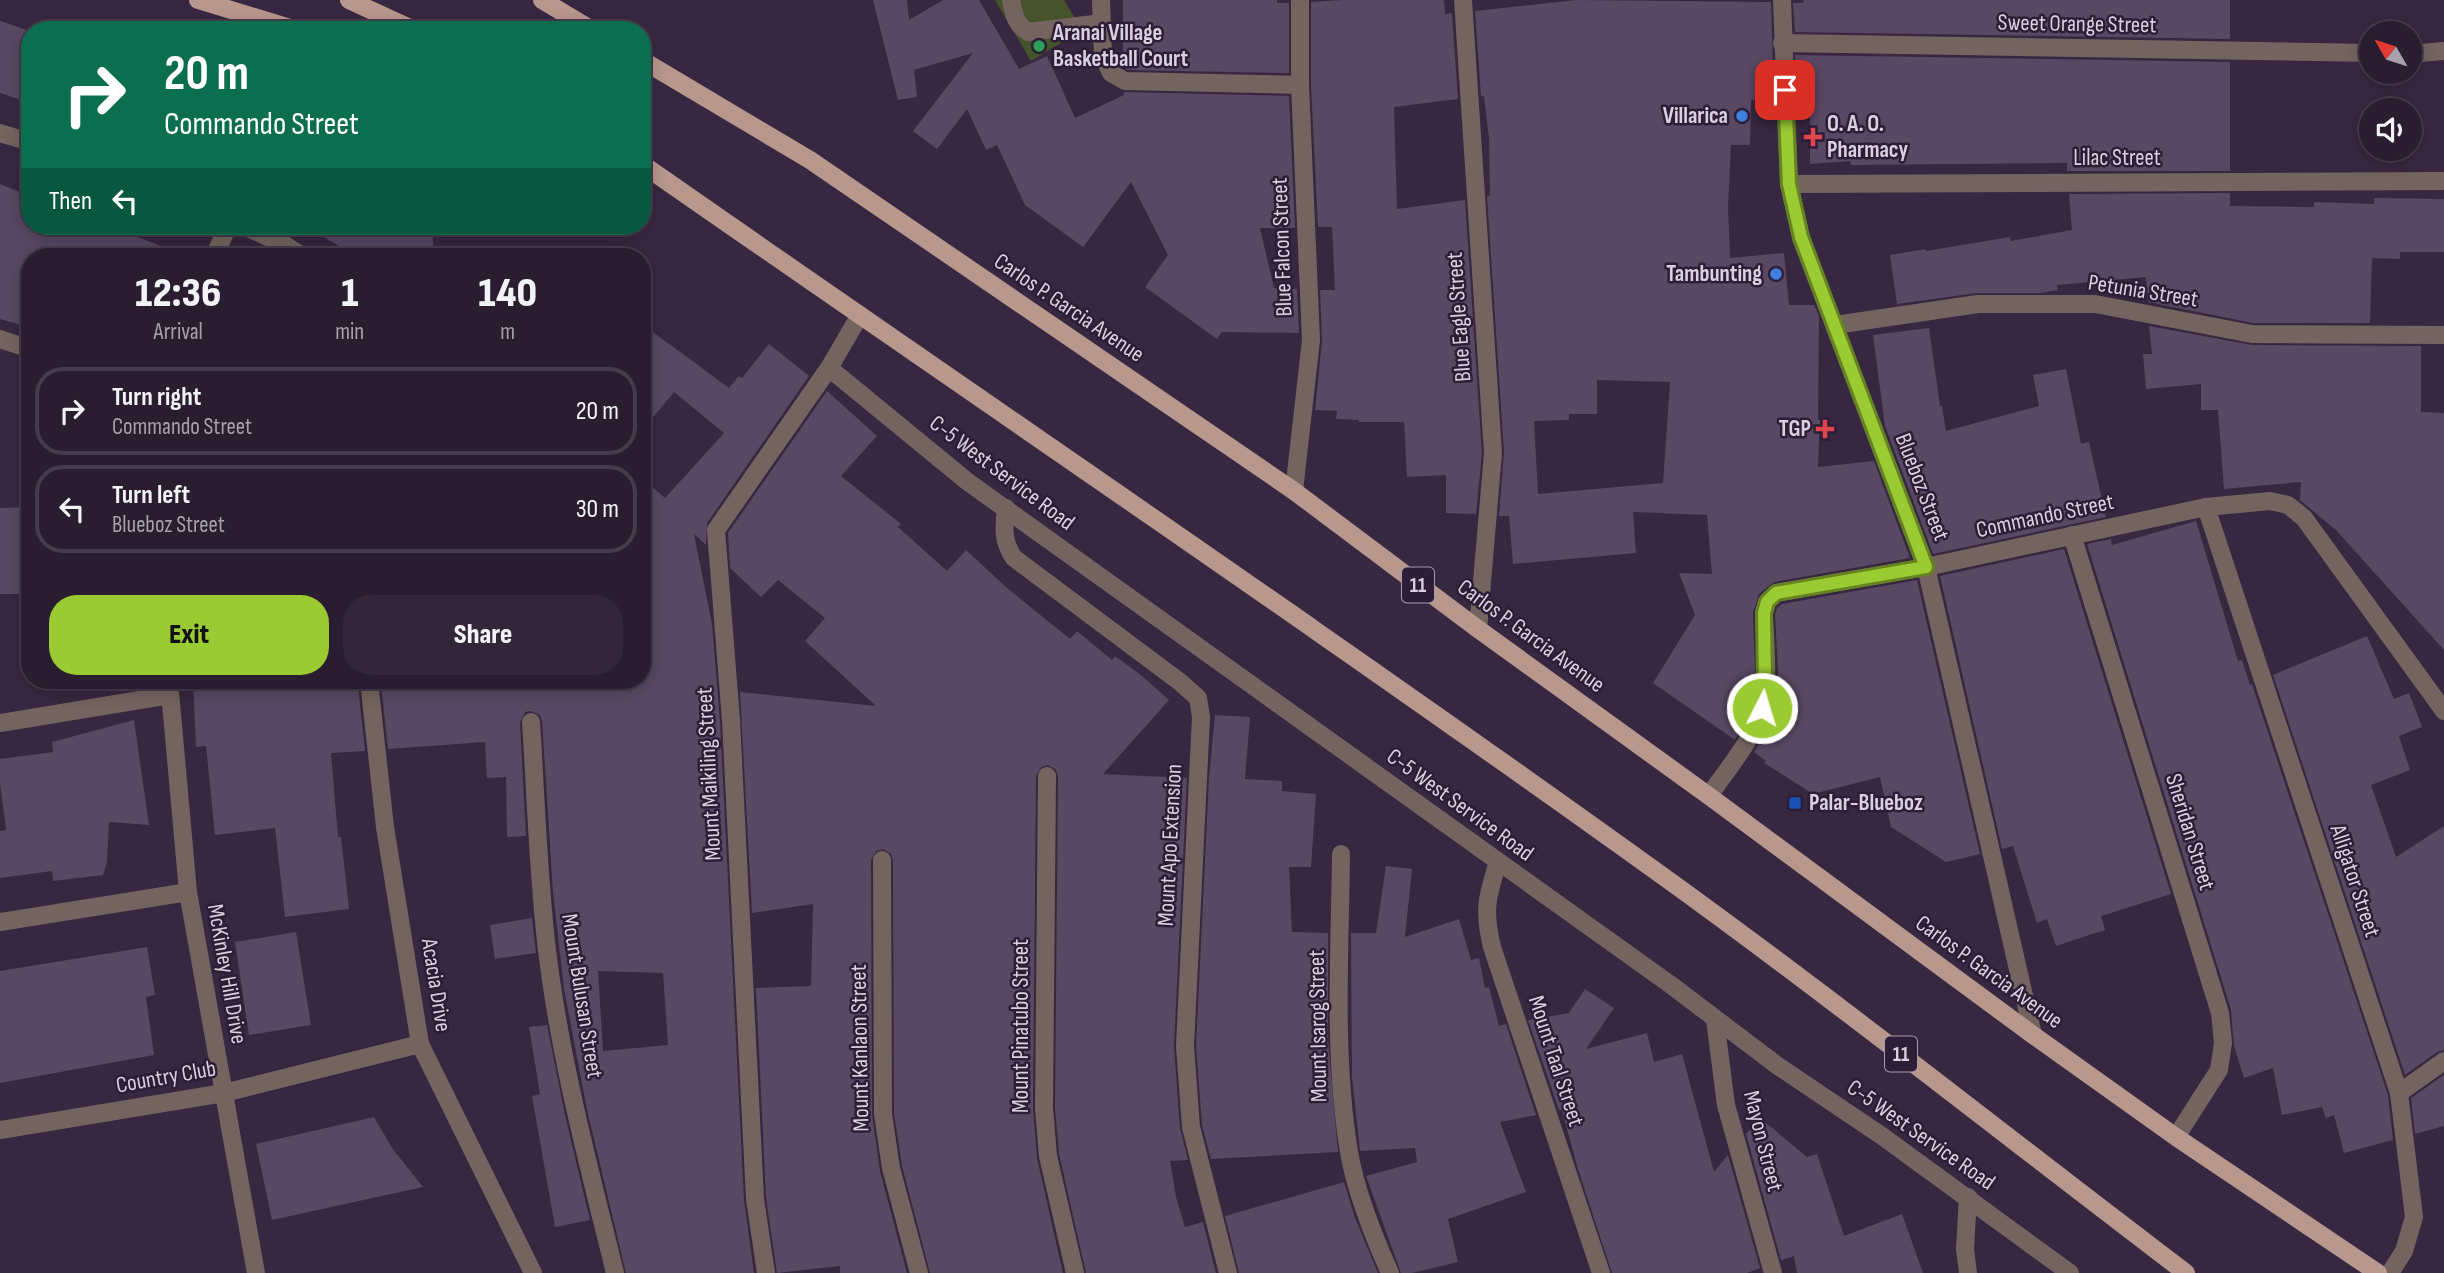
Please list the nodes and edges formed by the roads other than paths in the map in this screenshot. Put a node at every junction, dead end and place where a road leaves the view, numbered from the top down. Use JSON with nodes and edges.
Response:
{"nodes":[{"id":1,"x":198,"y":0,"type":"edge"},
{"id":2,"x":349,"y":0,"type":"edge"},
{"id":3,"x":542,"y":0,"type":"edge"},
{"id":4,"x":1012,"y":0,"type":"edge"},
{"id":5,"x":1101,"y":0,"type":"edge"},
{"id":6,"x":1300,"y":0,"type":"edge"},
{"id":7,"x":1463,"y":0,"type":"edge"},
{"id":8,"x":1782,"y":0,"type":"edge"},
{"id":9,"x":267,"y":21,"type":"edge"},
{"id":10,"x":394,"y":21,"type":"edge"},
{"id":11,"x":577,"y":21,"type":"edge"},
{"id":12,"x":1102,"y":23,"type":"junction"},
{"id":13,"x":1782,"y":43,"type":"junction"},
{"id":14,"x":2444,"y":51,"type":"edge"},
{"id":15,"x":2359,"y":53,"type":"edge"},
{"id":16,"x":2422,"y":53,"type":"edge"},
{"id":17,"x":651,"y":65,"type":"edge"},
{"id":18,"x":1300,"y":85,"type":"junction"},
{"id":19,"x":0,"y":133,"type":"edge"},
{"id":20,"x":21,"y":139,"type":"edge"},
{"id":21,"x":651,"y":170,"type":"edge"},
{"id":22,"x":2444,"y":181,"type":"edge"},
{"id":23,"x":1789,"y":184,"type":"junction"},
{"id":24,"x":263,"y":235,"type":"edge"},
{"id":25,"x":290,"y":248,"type":"edge"},
{"id":26,"x":860,"y":316,"type":"junction"},
{"id":27,"x":1835,"y":326,"type":"junction"},
{"id":28,"x":2444,"y":335,"type":"edge"},
{"id":29,"x":0,"y":339,"type":"edge"},
{"id":30,"x":21,"y":346,"type":"edge"},
{"id":31,"x":829,"y":368,"type":"junction"},
{"id":32,"x":1294,"y":491,"type":"junction"},
{"id":33,"x":2206,"y":507,"type":"junction"},
{"id":34,"x":1006,"y":508,"type":"junction"},
{"id":35,"x":2072,"y":535,"type":"junction"},
{"id":36,"x":1926,"y":567,"type":"junction"},
{"id":37,"x":1478,"y":629,"type":"junction"},
{"id":38,"x":164,"y":689,"type":"edge"},
{"id":39,"x":169,"y":689,"type":"edge"},
{"id":40,"x":370,"y":689,"type":"edge"},
{"id":41,"x":2444,"y":711,"type":"edge"},
{"id":42,"x":531,"y":722,"type":"dead end"},
{"id":43,"x":0,"y":723,"type":"edge"},
{"id":44,"x":1047,"y":776,"type":"dead end"},
{"id":45,"x":1709,"y":796,"type":"junction"},
{"id":46,"x":1341,"y":854,"type":"dead end"},
{"id":47,"x":882,"y":860,"type":"dead end"},
{"id":48,"x":1498,"y":862,"type":"junction"},
{"id":49,"x":188,"y":892,"type":"junction"},
{"id":50,"x":0,"y":922,"type":"edge"},
{"id":51,"x":1715,"y":1019,"type":"junction"},
{"id":52,"x":2033,"y":1035,"type":"junction"},
{"id":53,"x":420,"y":1044,"type":"junction"},
{"id":54,"x":2444,"y":1060,"type":"edge"},
{"id":55,"x":223,"y":1093,"type":"junction"},
{"id":56,"x":2399,"y":1093,"type":"junction"},
{"id":57,"x":0,"y":1130,"type":"edge"},
{"id":58,"x":2176,"y":1137,"type":"junction"},
{"id":59,"x":1968,"y":1197,"type":"junction"},
{"id":60,"x":256,"y":1273,"type":"edge"},
{"id":61,"x":533,"y":1273,"type":"edge"},
{"id":62,"x":615,"y":1273,"type":"edge"},
{"id":63,"x":766,"y":1273,"type":"edge"},
{"id":64,"x":919,"y":1273,"type":"edge"},
{"id":65,"x":1075,"y":1273,"type":"edge"},
{"id":66,"x":1228,"y":1273,"type":"edge"},
{"id":67,"x":1390,"y":1273,"type":"edge"},
{"id":68,"x":1601,"y":1273,"type":"edge"},
{"id":69,"x":1773,"y":1273,"type":"edge"},
{"id":70,"x":1968,"y":1273,"type":"edge"},
{"id":71,"x":2070,"y":1273,"type":"edge"},
{"id":72,"x":2186,"y":1273,"type":"edge"},
{"id":73,"x":2378,"y":1273,"type":"edge"},
{"id":74,"x":2390,"y":1273,"type":"edge"}],
"edges":[{"from":1,"to":9,"type":"main road"},
{"from":2,"to":10,"type":"main road"},
{"from":3,"to":11,"type":"main road"},
{"from":4,"to":12,"type":"street"},
{"from":5,"to":12,"type":"street"},
{"from":6,"to":18,"type":"street","name":"Blue Falcon Street"},
{"from":7,"to":37,"type":"street","name":"Blue Eagle Street"},
{"from":8,"to":13,"type":"street","name":"Blueboz Street"},
{"from":12,"to":18,"type":"street"},
{"from":13,"to":15,"type":"street","name":"Sweet Orange Street"},
{"from":13,"to":23,"type":"street","name":"Blueboz Street"},
{"from":14,"to":16,"type":"street"},
{"from":17,"to":32,"type":"main road","name":"Carlos P. Garcia Avenue","number":"11"},
{"from":18,"to":32,"type":"street","name":"Blue Falcon Street"},
{"from":19,"to":20,"type":"street"},
{"from":21,"to":26,"type":"main road","number":"11"},
{"from":22,"to":23,"type":"street","name":"Lilac Street"},
{"from":23,"to":27,"type":"street","name":"Blueboz Street"},
{"from":24,"to":25,"type":"street"},
{"from":26,"to":31,"type":"street","name":"Mount Maikiling Street"},
{"from":26,"to":72,"type":"main road","number":"11"},
{"from":27,"to":28,"type":"street","name":"Petunia Street"},
{"from":27,"to":36,"type":"street","name":"Blueboz Street"},
{"from":29,"to":30,"type":"street"},
{"from":31,"to":34,"type":"street","name":"C-5 West Service Road"},
{"from":31,"to":63,"type":"street","name":"Mount Maikiling Street"},
{"from":32,"to":37,"type":"main road","name":"Carlos P. Garcia Avenue","number":"11"},
{"from":33,"to":35,"type":"street","name":"Commando Street"},
{"from":33,"to":41,"type":"street","name":"Commando Street"},
{"from":33,"to":56,"type":"street","name":"Alligator Street"},
{"from":34,"to":48,"type":"street","name":"C-5 West Service Road"},
{"from":34,"to":66,"type":"street","name":"Mount Apo Extension"},
{"from":35,"to":36,"type":"street","name":"Commando Street"},
{"from":35,"to":58,"type":"street","name":"Sheridan Street"},
{"from":36,"to":45,"type":"street","name":"Commando Street"},
{"from":36,"to":52,"type":"street","name":"Blueboz Street"},
{"from":37,"to":45,"type":"main road","name":"Carlos P. Garcia Avenue","number":"11"},
{"from":38,"to":43,"type":"street"},
{"from":39,"to":49,"type":"street","name":"McKinley Hill Drive"},
{"from":40,"to":53,"type":"street","name":"Acacia Drive"},
{"from":42,"to":62,"type":"street","name":"Mount Bulusan Street"},
{"from":44,"to":65,"type":"street","name":"Mount Pinatubo Street"},
{"from":45,"to":52,"type":"main road","name":"Carlos P. Garcia Avenue","number":"11"},
{"from":46,"to":67,"type":"street","name":"Mount Isarog Street"},
{"from":47,"to":64,"type":"street","name":"Mount Kanlaon Street"},
{"from":48,"to":51,"type":"street","name":"C-5 West Service Road"},
{"from":48,"to":68,"type":"street","name":"Mount Taal Street"},
{"from":49,"to":50,"type":"street"},
{"from":49,"to":55,"type":"street","name":"McKinley Hill Drive"},
{"from":51,"to":59,"type":"street","name":"C-5 West Service Road"},
{"from":51,"to":69,"type":"street","name":"Mayon Street"},
{"from":52,"to":58,"type":"main road","name":"Carlos P. Garcia Avenue","number":"11"},
{"from":53,"to":55,"type":"street","name":"Country Club"},
{"from":53,"to":61,"type":"street","name":"Acacia Drive"},
{"from":54,"to":56,"type":"street"},
{"from":55,"to":57,"type":"street","name":"Country Club"},
{"from":55,"to":60,"type":"street","name":"McKinley Hill Drive"},
{"from":56,"to":74,"type":"street","name":"Alligator Street"},
{"from":58,"to":73,"type":"main road","name":"Carlos P. Garcia Avenue","number":"11"},
{"from":59,"to":70,"type":"street"},
{"from":59,"to":71,"type":"street","name":"C-5 West Service Road"}]}
